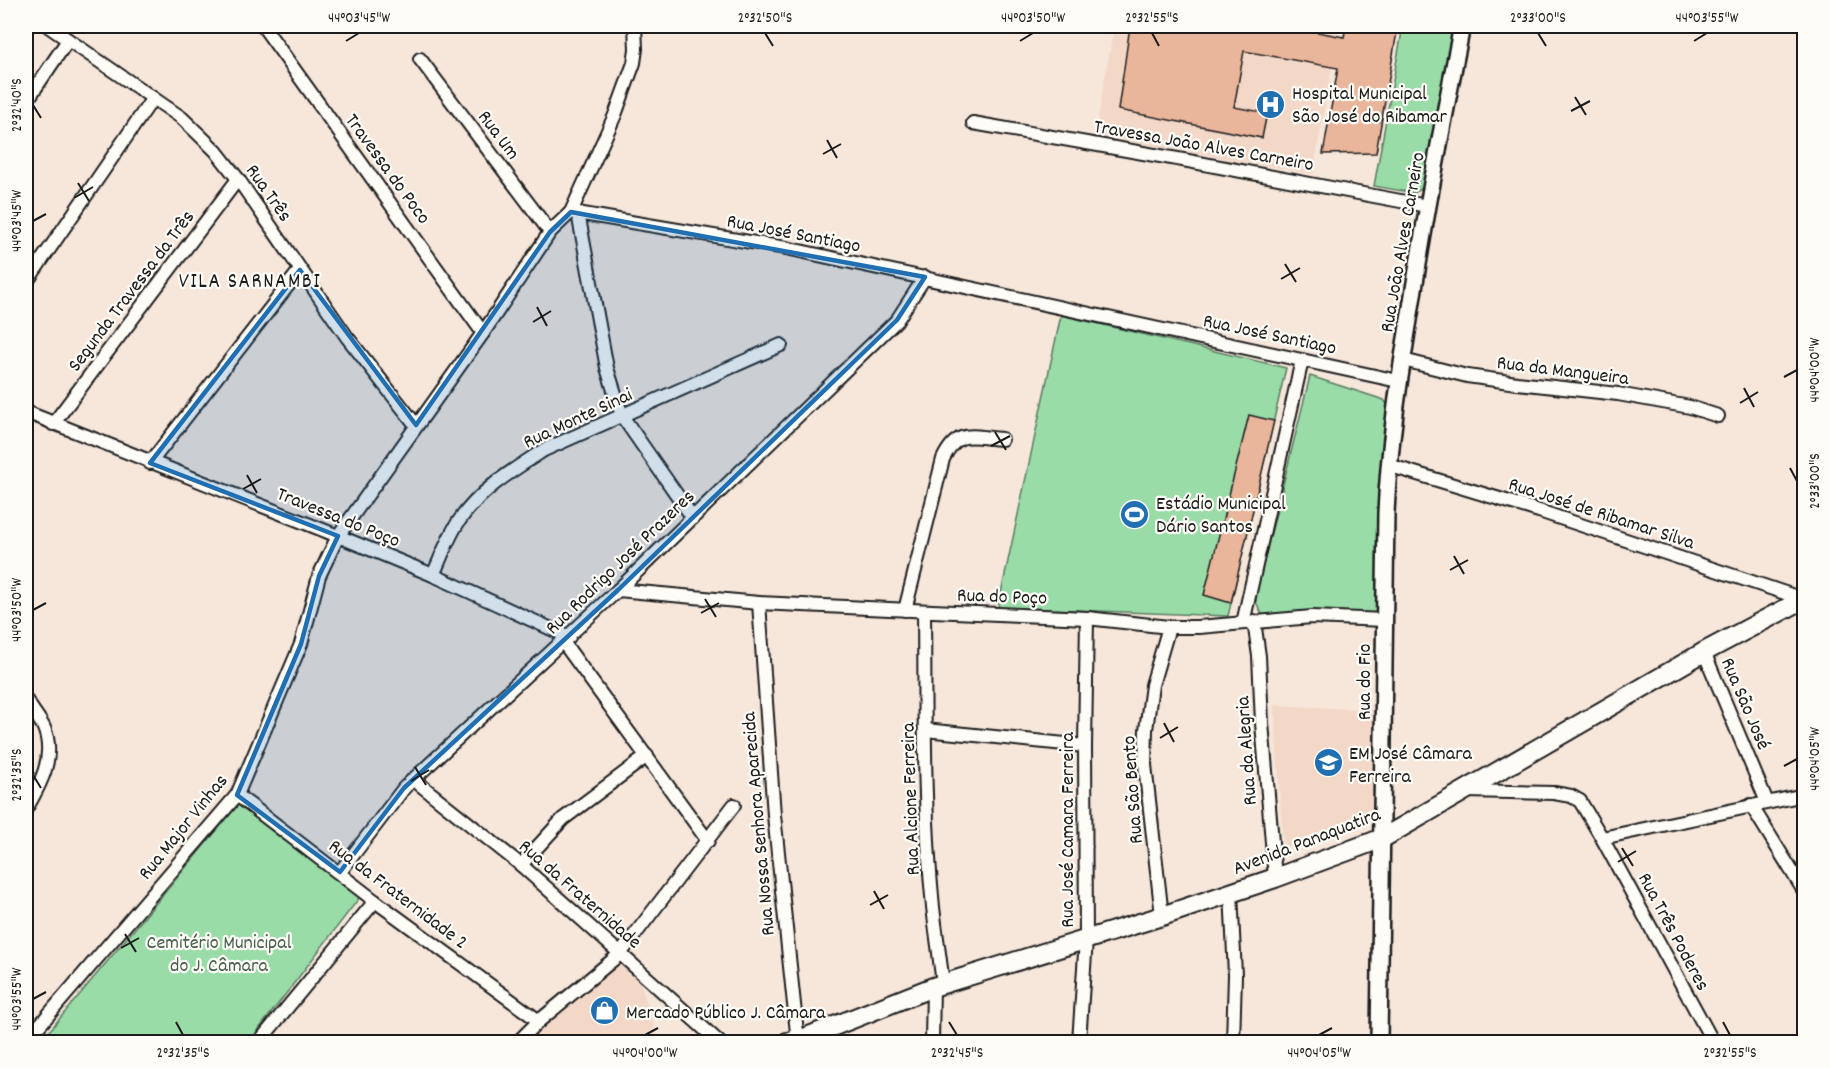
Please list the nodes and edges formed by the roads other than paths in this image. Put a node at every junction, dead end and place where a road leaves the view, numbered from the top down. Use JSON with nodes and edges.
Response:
{"nodes":[{"id":1,"x":48,"y":26,"type":"edge"},
{"id":2,"x":263,"y":26,"type":"edge"},
{"id":3,"x":635,"y":26,"type":"edge"},
{"id":4,"x":1462,"y":26,"type":"edge"},
{"id":5,"x":68,"y":40,"type":"junction"},
{"id":6,"x":420,"y":59,"type":"dead end"},
{"id":7,"x":153,"y":98,"type":"junction"},
{"id":8,"x":26,"y":102,"type":"edge"},
{"id":9,"x":973,"y":123,"type":"dead end"},
{"id":10,"x":238,"y":179,"type":"junction"},
{"id":11,"x":1427,"y":206,"type":"junction"},
{"id":12,"x":575,"y":213,"type":"junction"},
{"id":13,"x":550,"y":232,"type":"junction"},
{"id":14,"x":300,"y":270,"type":"junction"},
{"id":15,"x":926,"y":277,"type":"junction"},
{"id":16,"x":26,"y":284,"type":"edge"},
{"id":17,"x":483,"y":333,"type":"junction"},
{"id":18,"x":782,"y":345,"type":"dead end"},
{"id":19,"x":1302,"y":360,"type":"junction"},
{"id":20,"x":1403,"y":360,"type":"junction"},
{"id":21,"x":1398,"y":381,"type":"junction"},
{"id":22,"x":26,"y":412,"type":"edge"},
{"id":23,"x":622,"y":416,"type":"junction"},
{"id":24,"x":1718,"y":416,"type":"dead end"},
{"id":25,"x":53,"y":424,"type":"junction"},
{"id":26,"x":416,"y":425,"type":"junction"},
{"id":27,"x":1002,"y":439,"type":"dead end"},
{"id":28,"x":150,"y":463,"type":"junction"},
{"id":29,"x":1388,"y":465,"type":"junction"},
{"id":30,"x":693,"y":518,"type":"junction"},
{"id":31,"x":338,"y":536,"type":"junction"},
{"id":32,"x":433,"y":575,"type":"junction"},
{"id":33,"x":618,"y":590,"type":"junction"},
{"id":34,"x":1804,"y":599,"type":"edge"},
{"id":35,"x":759,"y":603,"type":"junction"},
{"id":36,"x":905,"y":610,"type":"junction"},
{"id":37,"x":924,"y":611,"type":"junction"},
{"id":38,"x":1087,"y":618,"type":"junction"},
{"id":39,"x":1384,"y":620,"type":"junction"},
{"id":40,"x":1248,"y":622,"type":"junction"},
{"id":41,"x":1169,"y":627,"type":"junction"},
{"id":42,"x":566,"y":639,"type":"junction"},
{"id":43,"x":1704,"y":652,"type":"junction"},
{"id":44,"x":26,"y":700,"type":"edge"},
{"id":45,"x":925,"y":730,"type":"junction"},
{"id":46,"x":1085,"y":746,"type":"junction"},
{"id":47,"x":647,"y":756,"type":"junction"},
{"id":48,"x":413,"y":779,"type":"junction"},
{"id":49,"x":1465,"y":791,"type":"junction"},
{"id":50,"x":237,"y":795,"type":"junction"},
{"id":51,"x":1804,"y":795,"type":"edge"},
{"id":52,"x":1767,"y":802,"type":"junction"},
{"id":53,"x":734,"y":805,"type":"dead end"},
{"id":54,"x":1751,"y":805,"type":"junction"},
{"id":55,"x":26,"y":809,"type":"edge"},
{"id":56,"x":1383,"y":838,"type":"junction"},
{"id":57,"x":1602,"y":838,"type":"junction"},
{"id":58,"x":708,"y":841,"type":"junction"},
{"id":59,"x":521,"y":865,"type":"junction"},
{"id":60,"x":340,"y":872,"type":"junction"},
{"id":61,"x":1275,"y":878,"type":"junction"},
{"id":62,"x":1804,"y":891,"type":"edge"},
{"id":63,"x":1231,"y":892,"type":"junction"},
{"id":64,"x":375,"y":900,"type":"junction"},
{"id":65,"x":1162,"y":916,"type":"junction"},
{"id":66,"x":1086,"y":939,"type":"junction"},
{"id":67,"x":621,"y":954,"type":"junction"},
{"id":68,"x":938,"y":986,"type":"junction"},
{"id":69,"x":539,"y":1021,"type":"junction"},
{"id":70,"x":26,"y":1041,"type":"edge"},
{"id":71,"x":259,"y":1042,"type":"edge"},
{"id":72,"x":518,"y":1042,"type":"edge"},
{"id":73,"x":719,"y":1042,"type":"edge"},
{"id":74,"x":795,"y":1042,"type":"edge"},
{"id":75,"x":932,"y":1042,"type":"edge"},
{"id":76,"x":1079,"y":1042,"type":"edge"},
{"id":77,"x":1233,"y":1042,"type":"edge"},
{"id":78,"x":1379,"y":1042,"type":"edge"},
{"id":79,"x":1713,"y":1042,"type":"edge"}],
"edges":[{"from":1,"to":5,"type":"street","name":"Rua Três"},
{"from":2,"to":17,"type":"street","name":"Travessa do Poco"},
{"from":3,"to":12,"type":"street"},
{"from":4,"to":11,"type":"street","name":"Rua João Alves Carneiro"},
{"from":5,"to":7,"type":"street","name":"Rua Três"},
{"from":5,"to":8,"type":"street"},
{"from":6,"to":13,"type":"street","name":"Rua Um"},
{"from":7,"to":10,"type":"street","name":"Rua Três"},
{"from":7,"to":16,"type":"street"},
{"from":9,"to":11,"type":"street","name":"Travessa João Alves Carneiro"},
{"from":10,"to":14,"type":"street","name":"Rua Três"},
{"from":10,"to":25,"type":"street","name":"Segunda Travessa da Três"},
{"from":11,"to":20,"type":"street","name":"Rua João Alves Carneiro"},
{"from":12,"to":13,"type":"street"},
{"from":12,"to":15,"type":"street","name":"Rua José Santiago"},
{"from":12,"to":23,"type":"street"},
{"from":13,"to":17,"type":"street"},
{"from":14,"to":26,"type":"street","name":"Rua Três"},
{"from":14,"to":28,"type":"street"},
{"from":15,"to":19,"type":"street","name":"Rua José Santiago"},
{"from":15,"to":30,"type":"street","name":"Rua Rodrigo José Prazeres"},
{"from":17,"to":26,"type":"street"},
{"from":18,"to":23,"type":"street","name":"Rua Monte Sinai"},
{"from":19,"to":21,"type":"street","name":"Rua José Santiago"},
{"from":19,"to":40,"type":"street"},
{"from":20,"to":21,"type":"street","name":"Rua do Fio"},
{"from":20,"to":24,"type":"street","name":"Rua da Mangueira"},
{"from":21,"to":29,"type":"street","name":"Rua do Fio"},
{"from":22,"to":25,"type":"street","name":"Travessa do Poço"},
{"from":23,"to":30,"type":"street"},
{"from":23,"to":32,"type":"street","name":"Rua Monte Sinai"},
{"from":25,"to":28,"type":"street","name":"Travessa do Poço"},
{"from":26,"to":31,"type":"street"},
{"from":27,"to":36,"type":"street"},
{"from":28,"to":31,"type":"street","name":"Travessa do Poço"},
{"from":29,"to":34,"type":"street","name":"Rua José de Ribamar Silva"},
{"from":29,"to":39,"type":"street","name":"Rua do Fio"},
{"from":30,"to":33,"type":"street","name":"Rua Rodrigo José Prazeres"},
{"from":31,"to":32,"type":"street","name":"Travessa do Poço"},
{"from":31,"to":50,"type":"street","name":"Rua Major Vinhas"},
{"from":32,"to":42,"type":"street","name":"Travessa do Poço"},
{"from":33,"to":35,"type":"street","name":"Rua do Poço"},
{"from":33,"to":42,"type":"street","name":"Rua Rodrigo José Prazeres"},
{"from":34,"to":43,"type":"main road","name":"Avenida Panaquatira"},
{"from":35,"to":36,"type":"street","name":"Rua do Poço"},
{"from":35,"to":74,"type":"street","name":"Rua Nossa Senhora Aparecida"},
{"from":36,"to":37,"type":"street","name":"Rua do Poço"},
{"from":37,"to":38,"type":"street","name":"Rua do Poço"},
{"from":37,"to":45,"type":"street","name":"Rua Alcione Ferreira"},
{"from":38,"to":41,"type":"street","name":"Rua do Poço"},
{"from":38,"to":46,"type":"street","name":"Rua José Camara Ferreira"},
{"from":39,"to":40,"type":"street","name":"Rua do Poço"},
{"from":39,"to":56,"type":"street","name":"Rua do Fio"},
{"from":40,"to":41,"type":"street","name":"Rua do Poço"},
{"from":40,"to":61,"type":"street","name":"Rua da Alegria"},
{"from":41,"to":65,"type":"street","name":"Rua São Bento"},
{"from":42,"to":47,"type":"street","name":"Travessa do Poço"},
{"from":42,"to":48,"type":"street","name":"Rua Rodrigo José Prazeres"},
{"from":43,"to":49,"type":"main road","name":"Avenida Panaquatira"},
{"from":43,"to":52,"type":"street","name":"Rua São José"},
{"from":44,"to":55,"type":"street"},
{"from":45,"to":46,"type":"street"},
{"from":45,"to":68,"type":"street","name":"Rua Alcione Ferreira"},
{"from":46,"to":66,"type":"street","name":"Rua José Camara Ferreira"},
{"from":47,"to":58,"type":"street","name":"Travessa do Poço"},
{"from":47,"to":59,"type":"street"},
{"from":48,"to":59,"type":"street","name":"Rua da Fraternidade"},
{"from":48,"to":60,"type":"street","name":"Rua Rodrigo José Prazeres"},
{"from":49,"to":56,"type":"main road","name":"Avenida Panaquatira"},
{"from":49,"to":57,"type":"street","name":"Rua Três Poderes"},
{"from":50,"to":60,"type":"street","name":"Rua da Fraternidade 2"},
{"from":50,"to":70,"type":"street","name":"Rua Major Vinhas"},
{"from":51,"to":52,"type":"street"},
{"from":52,"to":54,"type":"street"},
{"from":53,"to":58,"type":"street"},
{"from":54,"to":57,"type":"street"},
{"from":54,"to":62,"type":"street"},
{"from":56,"to":61,"type":"main road","name":"Avenida Panaquatira"},
{"from":56,"to":78,"type":"street","name":"Rua do Fio"},
{"from":57,"to":79,"type":"street","name":"Rua Três Poderes"},
{"from":58,"to":67,"type":"street"},
{"from":59,"to":67,"type":"street","name":"Rua da Fraternidade"},
{"from":60,"to":64,"type":"street","name":"Rua da Fraternidade 2"},
{"from":61,"to":63,"type":"main road","name":"Avenida Panaquatira"},
{"from":63,"to":65,"type":"main road","name":"Avenida Panaquatira"},
{"from":63,"to":77,"type":"street"},
{"from":64,"to":69,"type":"street","name":"Rua da Fraternidade 2"},
{"from":64,"to":71,"type":"street"},
{"from":65,"to":66,"type":"main road","name":"Avenida Panaquatira"},
{"from":66,"to":68,"type":"main road","name":"Avenida Panaquatira"},
{"from":66,"to":76,"type":"street","name":"Rua José Camara Ferreira"},
{"from":67,"to":69,"type":"street"},
{"from":67,"to":73,"type":"street","name":"Rua da Fraternidade"},
{"from":68,"to":74,"type":"main road","name":"Avenida Panaquatira"},
{"from":68,"to":75,"type":"street","name":"Rua Alcione Ferreira"},
{"from":69,"to":72,"type":"street"}]}
